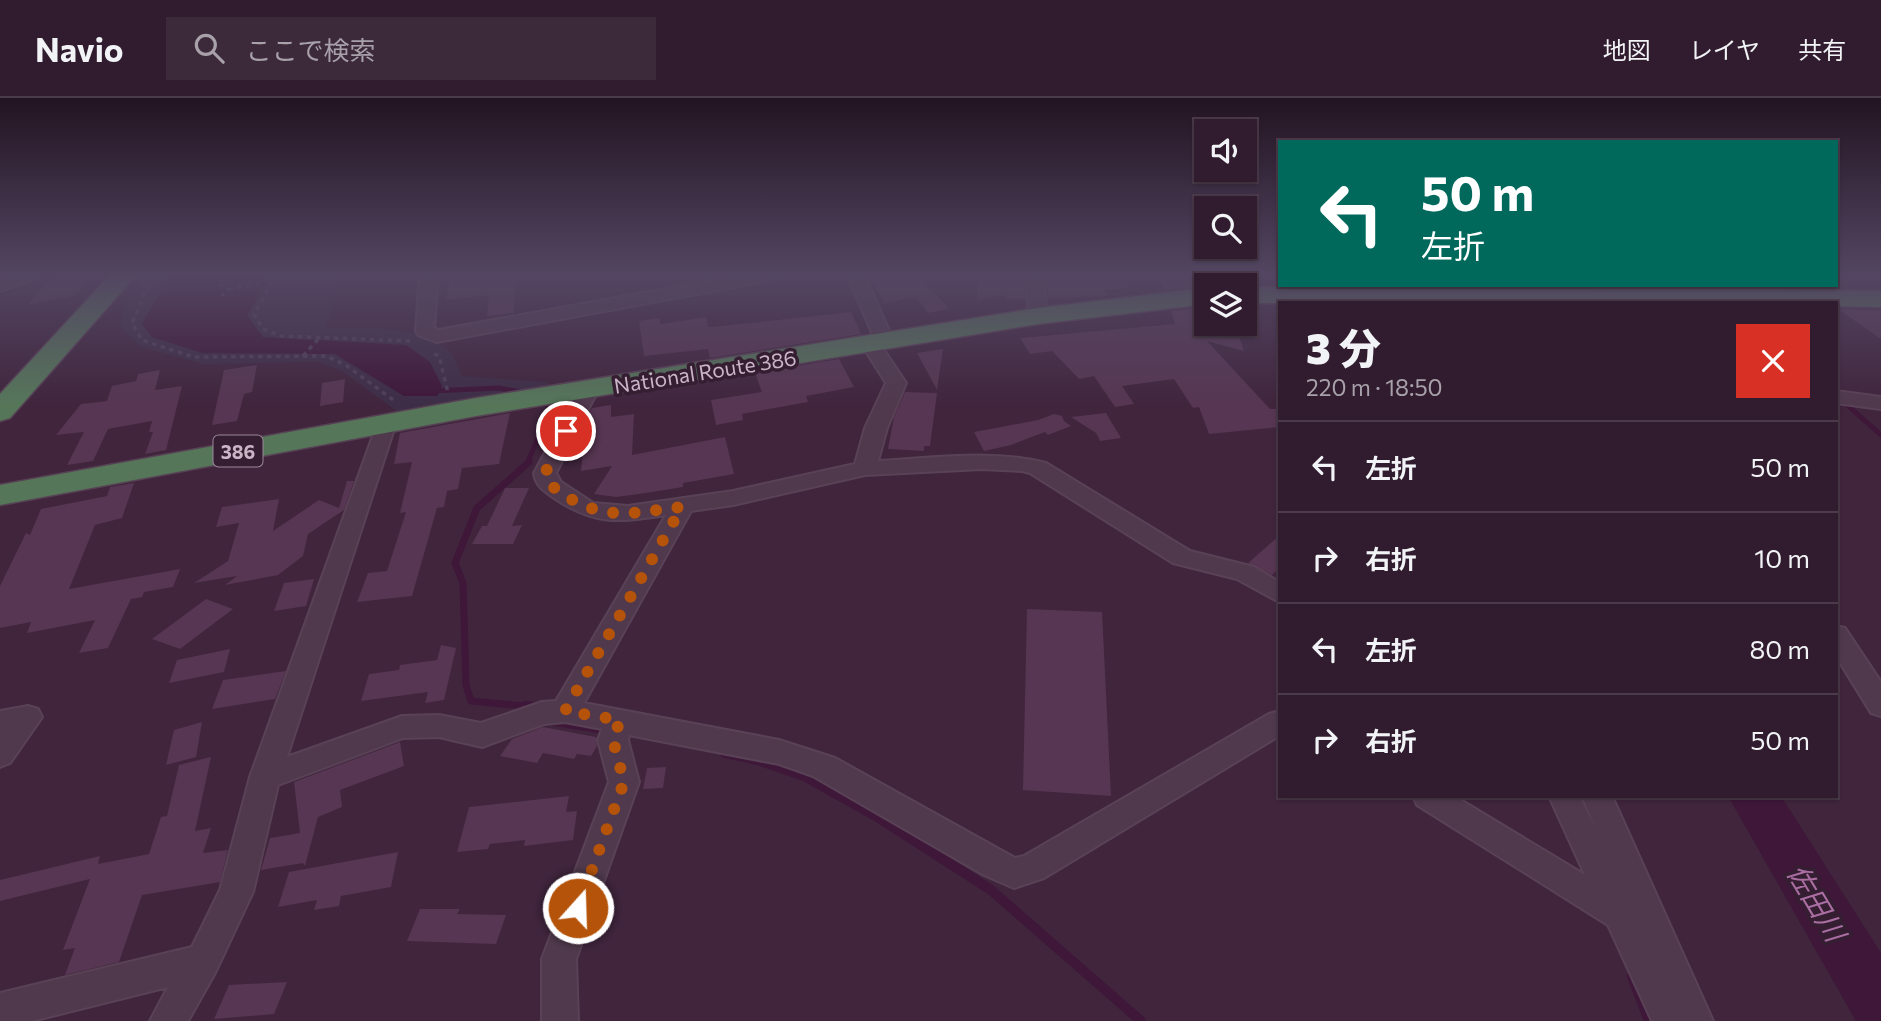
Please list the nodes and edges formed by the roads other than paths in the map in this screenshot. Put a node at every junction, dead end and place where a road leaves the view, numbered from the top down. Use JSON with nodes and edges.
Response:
{"nodes":[{"id":1,"x":86,"y":317,"type":"edge"},
{"id":2,"x":426,"y":317,"type":"edge"},
{"id":3,"x":541,"y":317,"type":"edge"},
{"id":4,"x":869,"y":317,"type":"edge"},
{"id":5,"x":1032,"y":317,"type":"edge"},
{"id":6,"x":878,"y":343,"type":"junction"},
{"id":7,"x":582,"y":391,"type":"junction"},
{"id":8,"x":1844,"y":398,"type":"edge"},
{"id":9,"x":1881,"y":403,"type":"edge"},
{"id":10,"x":0,"y":412,"type":"edge"},
{"id":11,"x":394,"y":414,"type":"junction"},
{"id":12,"x":865,"y":468,"type":"junction"},
{"id":13,"x":0,"y":495,"type":"edge"},
{"id":14,"x":682,"y":507,"type":"junction"},
{"id":15,"x":1278,"y":592,"type":"edge"},
{"id":16,"x":1838,"y":638,"type":"edge"},
{"id":17,"x":1881,"y":705,"type":"edge"},
{"id":18,"x":565,"y":711,"type":"junction"},
{"id":19,"x":620,"y":720,"type":"junction"},
{"id":20,"x":0,"y":722,"type":"edge"},
{"id":21,"x":1278,"y":723,"type":"edge"},
{"id":22,"x":0,"y":755,"type":"edge"},
{"id":23,"x":265,"y":777,"type":"junction"},
{"id":24,"x":1431,"y":798,"type":"edge"},
{"id":25,"x":1565,"y":798,"type":"edge"},
{"id":26,"x":1598,"y":798,"type":"edge"},
{"id":27,"x":1618,"y":913,"type":"junction"},
{"id":28,"x":203,"y":961,"type":"junction"},
{"id":29,"x":0,"y":1011,"type":"edge"},
{"id":30,"x":169,"y":1021,"type":"edge"},
{"id":31,"x":560,"y":1021,"type":"edge"},
{"id":32,"x":1671,"y":1021,"type":"edge"},
{"id":33,"x":1695,"y":1021,"type":"edge"}],
"edges":[{"from":1,"to":10,"type":"highway"},
{"from":2,"to":3,"type":"street"},
{"from":4,"to":6,"type":"street"},
{"from":5,"to":6,"type":"highway","name":"National Route 386","number":"386"},
{"from":6,"to":7,"type":"highway","name":"National Route 386","number":"386"},
{"from":6,"to":12,"type":"street"},
{"from":7,"to":11,"type":"highway","name":"National Route 386","number":"386"},
{"from":7,"to":14,"type":"street"},
{"from":8,"to":9,"type":"street"},
{"from":11,"to":13,"type":"highway","name":"National Route 386","number":"386"},
{"from":11,"to":23,"type":"street"},
{"from":12,"to":14,"type":"street"},
{"from":12,"to":15,"type":"street"},
{"from":14,"to":18,"type":"street"},
{"from":16,"to":17,"type":"street"},
{"from":18,"to":19,"type":"street"},
{"from":18,"to":23,"type":"street"},
{"from":19,"to":21,"type":"street"},
{"from":19,"to":31,"type":"street"},
{"from":20,"to":22,"type":"street"},
{"from":23,"to":28,"type":"street"},
{"from":24,"to":27,"type":"street"},
{"from":25,"to":27,"type":"street"},
{"from":26,"to":33,"type":"street"},
{"from":27,"to":32,"type":"street"},
{"from":28,"to":29,"type":"street"},
{"from":28,"to":30,"type":"street"}]}
